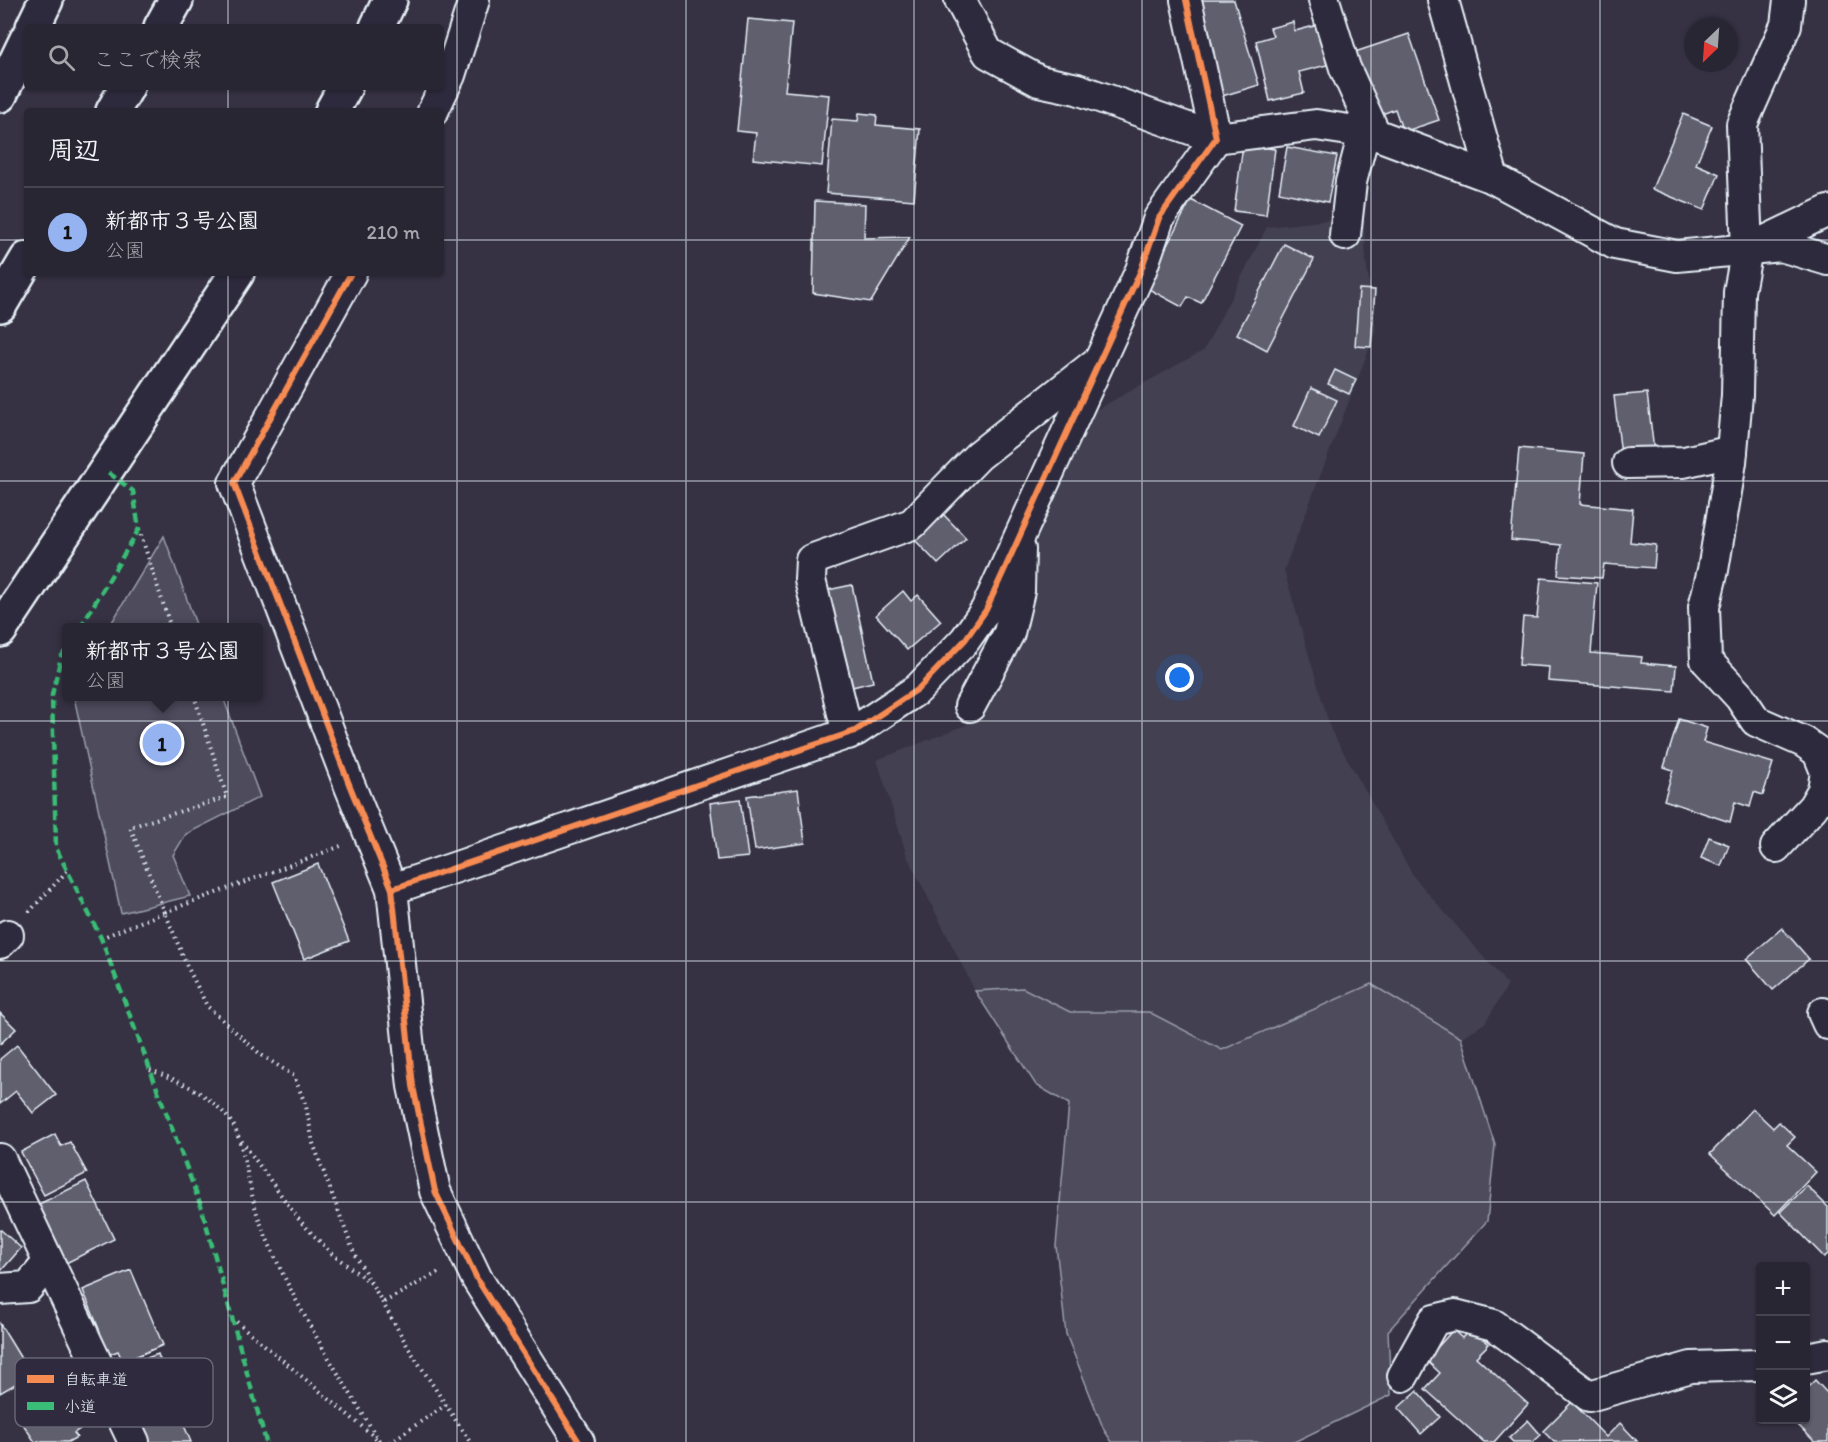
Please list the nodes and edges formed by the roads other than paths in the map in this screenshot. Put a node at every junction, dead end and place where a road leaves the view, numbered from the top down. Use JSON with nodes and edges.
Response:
{"nodes":[{"id":1,"x":45,"y":0,"type":"edge"},
{"id":2,"x":176,"y":0,"type":"edge"},
{"id":3,"x":390,"y":0,"type":"edge"},
{"id":4,"x":474,"y":0,"type":"edge"},
{"id":5,"x":960,"y":0,"type":"edge"},
{"id":6,"x":1186,"y":0,"type":"edge"},
{"id":7,"x":1324,"y":0,"type":"edge"},
{"id":8,"x":1443,"y":0,"type":"edge"},
{"id":9,"x":1789,"y":0,"type":"edge"},
{"id":10,"x":34,"y":24,"type":"edge"},
{"id":11,"x":163,"y":24,"type":"edge"},
{"id":12,"x":378,"y":24,"type":"edge"},
{"id":13,"x":24,"y":45,"type":"edge"},
{"id":14,"x":444,"y":88,"type":"edge"},
{"id":15,"x":125,"y":90,"type":"edge"},
{"id":16,"x":343,"y":90,"type":"edge"},
{"id":17,"x":443,"y":90,"type":"edge"},
{"id":18,"x":0,"y":95,"type":"edge"},
{"id":19,"x":115,"y":108,"type":"edge"},
{"id":20,"x":334,"y":108,"type":"edge"},
{"id":21,"x":434,"y":108,"type":"edge"},
{"id":22,"x":1369,"y":133,"type":"junction"},
{"id":23,"x":1216,"y":138,"type":"junction"},
{"id":24,"x":1493,"y":178,"type":"junction"},
{"id":25,"x":1828,"y":211,"type":"edge"},
{"id":26,"x":1346,"y":235,"type":"dead end"},
{"id":27,"x":1747,"y":249,"type":"junction"},
{"id":28,"x":1828,"y":260,"type":"edge"},
{"id":29,"x":24,"y":264,"type":"edge"},
{"id":30,"x":235,"y":276,"type":"edge"},
{"id":31,"x":349,"y":276,"type":"edge"},
{"id":32,"x":0,"y":305,"type":"edge"},
{"id":33,"x":1101,"y":359,"type":"junction"},
{"id":34,"x":1732,"y":451,"type":"junction"},
{"id":35,"x":1628,"y":463,"type":"dead end"},
{"id":36,"x":1021,"y":536,"type":"junction"},
{"id":37,"x":0,"y":630,"type":"edge"},
{"id":38,"x":970,"y":705,"type":"dead end"},
{"id":39,"x":848,"y":734,"type":"junction"},
{"id":40,"x":1776,"y":847,"type":"dead end"},
{"id":41,"x":392,"y":889,"type":"junction"},
{"id":42,"x":0,"y":1159,"type":"edge"},
{"id":43,"x":48,"y":1263,"type":"junction"},
{"id":44,"x":0,"y":1289,"type":"edge"},
{"id":45,"x":1828,"y":1354,"type":"edge"},
{"id":46,"x":1810,"y":1357,"type":"edge"},
{"id":47,"x":94,"y":1358,"type":"edge"},
{"id":48,"x":1756,"y":1365,"type":"edge"},
{"id":49,"x":1403,"y":1376,"type":"dead end"},
{"id":50,"x":127,"y":1427,"type":"edge"},
{"id":51,"x":134,"y":1442,"type":"edge"},
{"id":52,"x":579,"y":1442,"type":"edge"}],
"edges":[{"from":1,"to":10,"type":"main road"},
{"from":2,"to":11,"type":"main road"},
{"from":3,"to":12,"type":"main road"},
{"from":4,"to":14,"type":"street"},
{"from":5,"to":23,"type":"street"},
{"from":6,"to":23,"type":"street"},
{"from":7,"to":22,"type":"street"},
{"from":8,"to":24,"type":"street"},
{"from":9,"to":27,"type":"street"},
{"from":13,"to":18,"type":"main road"},
{"from":15,"to":19,"type":"main road"},
{"from":16,"to":20,"type":"main road"},
{"from":17,"to":21,"type":"street"},
{"from":22,"to":23,"type":"street"},
{"from":22,"to":24,"type":"street"},
{"from":22,"to":26,"type":"street"},
{"from":23,"to":33,"type":"street"},
{"from":24,"to":27,"type":"street"},
{"from":25,"to":27,"type":"street"},
{"from":27,"to":28,"type":"street"},
{"from":27,"to":34,"type":"street"},
{"from":29,"to":32,"type":"main road"},
{"from":30,"to":37,"type":"main road"},
{"from":31,"to":41,"type":"street"},
{"from":33,"to":36,"type":"street"},
{"from":33,"to":39,"type":"street"},
{"from":34,"to":35,"type":"street"},
{"from":34,"to":40,"type":"street"},
{"from":36,"to":38,"type":"street"},
{"from":36,"to":39,"type":"street"},
{"from":39,"to":41,"type":"street"},
{"from":41,"to":52,"type":"street"},
{"from":42,"to":43,"type":"street"},
{"from":43,"to":44,"type":"street"},
{"from":43,"to":47,"type":"street"},
{"from":45,"to":46,"type":"street"},
{"from":48,"to":49,"type":"street"},
{"from":50,"to":51,"type":"street"}]}
